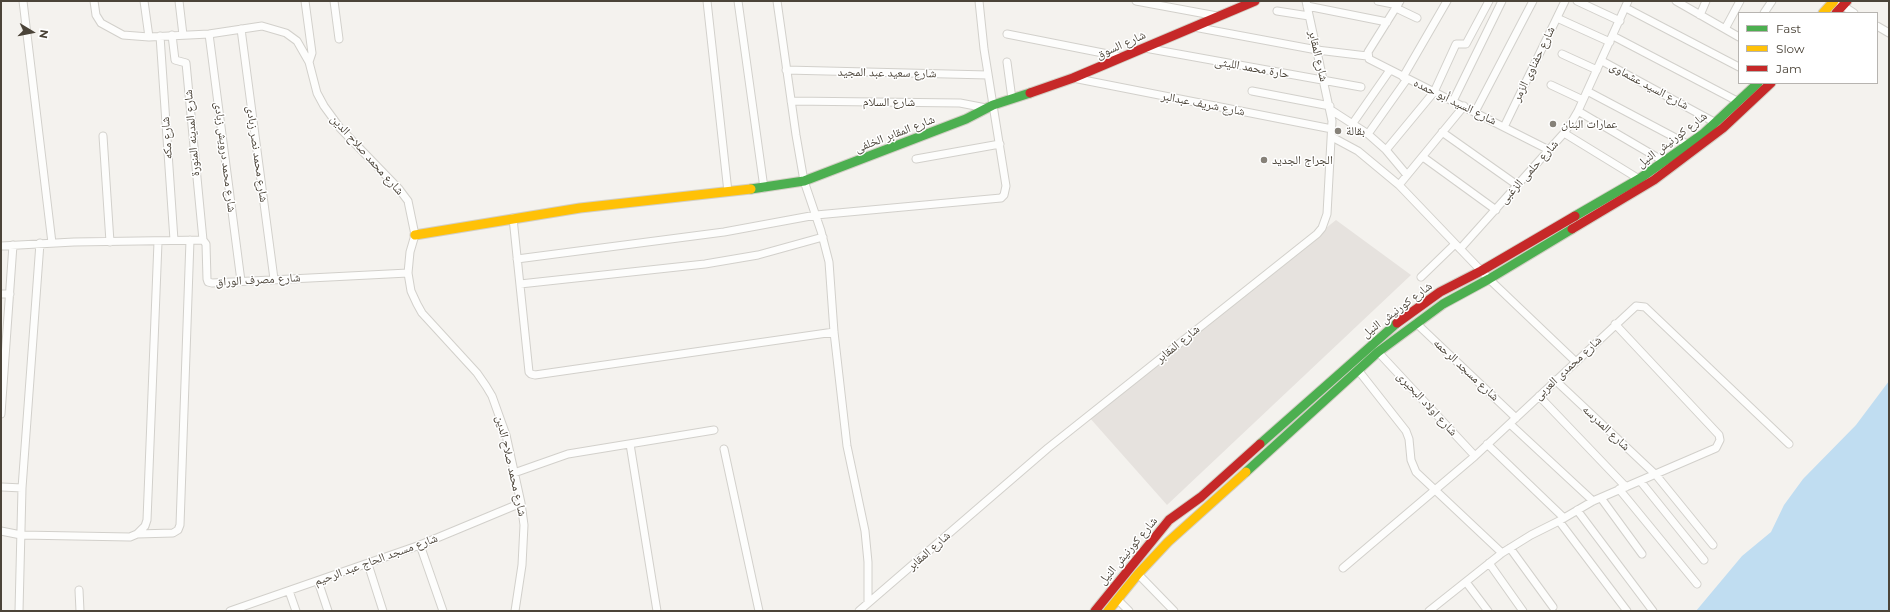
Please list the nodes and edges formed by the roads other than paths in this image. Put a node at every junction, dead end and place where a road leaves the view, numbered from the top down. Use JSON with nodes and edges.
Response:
{"nodes":[{"id":1,"x":23,"y":1,"type":"edge"},
{"id":2,"x":94,"y":1,"type":"edge"},
{"id":3,"x":144,"y":1,"type":"edge"},
{"id":4,"x":178,"y":1,"type":"edge"},
{"id":5,"x":305,"y":1,"type":"edge"},
{"id":6,"x":334,"y":1,"type":"edge"},
{"id":7,"x":707,"y":1,"type":"edge"},
{"id":8,"x":738,"y":1,"type":"edge"},
{"id":9,"x":777,"y":1,"type":"edge"},
{"id":10,"x":979,"y":1,"type":"edge"},
{"id":11,"x":1136,"y":1,"type":"edge"},
{"id":12,"x":1255,"y":1,"type":"edge"},
{"id":13,"x":1378,"y":1,"type":"edge"},
{"id":14,"x":1447,"y":1,"type":"edge"},
{"id":15,"x":1489,"y":1,"type":"edge"},
{"id":16,"x":1502,"y":1,"type":"edge"},
{"id":17,"x":1533,"y":1,"type":"edge"},
{"id":18,"x":1565,"y":1,"type":"edge"},
{"id":19,"x":1577,"y":1,"type":"edge"},
{"id":20,"x":1706,"y":1,"type":"edge"},
{"id":21,"x":1740,"y":1,"type":"edge"},
{"id":22,"x":1772,"y":1,"type":"edge"},
{"id":23,"x":1679,"y":2,"type":"edge"},
{"id":24,"x":1306,"y":3,"type":"edge"},
{"id":25,"x":1839,"y":4,"type":"edge"},
{"id":26,"x":1398,"y":5,"type":"edge"},
{"id":27,"x":1627,"y":5,"type":"edge"},
{"id":28,"x":1277,"y":11,"type":"dead end"},
{"id":29,"x":1765,"y":12,"type":"edge"},
{"id":30,"x":1825,"y":12,"type":"edge"},
{"id":31,"x":1852,"y":12,"type":"edge"},
{"id":32,"x":1700,"y":15,"type":"junction"},
{"id":33,"x":1217,"y":16,"type":"junction"},
{"id":34,"x":1309,"y":16,"type":"junction"},
{"id":35,"x":1417,"y":18,"type":"dead end"},
{"id":36,"x":1557,"y":18,"type":"junction"},
{"id":37,"x":1620,"y":21,"type":"junction"},
{"id":38,"x":1387,"y":22,"type":"junction"},
{"id":39,"x":1192,"y":27,"type":"junction"},
{"id":40,"x":1878,"y":27,"type":"edge"},
{"id":41,"x":241,"y":29,"type":"junction"},
{"id":42,"x":1724,"y":29,"type":"junction"},
{"id":43,"x":1889,"y":33,"type":"edge"},
{"id":44,"x":209,"y":34,"type":"junction"},
{"id":45,"x":1007,"y":34,"type":"dead end"},
{"id":46,"x":172,"y":35,"type":"junction"},
{"id":47,"x":183,"y":35,"type":"junction"},
{"id":48,"x":160,"y":36,"type":"junction"},
{"id":49,"x":1738,"y":36,"type":"edge"},
{"id":50,"x":149,"y":37,"type":"junction"},
{"id":51,"x":339,"y":39,"type":"dead end"},
{"id":52,"x":1612,"y":39,"type":"junction"},
{"id":53,"x":1143,"y":48,"type":"junction"},
{"id":54,"x":1317,"y":50,"type":"junction"},
{"id":55,"x":1368,"y":53,"type":"junction"},
{"id":56,"x":1562,"y":54,"type":"dead end"},
{"id":57,"x":1124,"y":57,"type":"junction"},
{"id":58,"x":1602,"y":61,"type":"junction"},
{"id":59,"x":309,"y":62,"type":"junction"},
{"id":60,"x":1007,"y":62,"type":"dead end"},
{"id":61,"x":1738,"y":66,"type":"edge"},
{"id":62,"x":786,"y":70,"type":"junction"},
{"id":63,"x":1390,"y":70,"type":"junction"},
{"id":64,"x":1597,"y":70,"type":"junction"},
{"id":65,"x":988,"y":75,"type":"junction"},
{"id":66,"x":1073,"y":78,"type":"junction"},
{"id":67,"x":1405,"y":78,"type":"junction"},
{"id":68,"x":1324,"y":81,"type":"junction"},
{"id":69,"x":1757,"y":84,"type":"edge"},
{"id":70,"x":1770,"y":84,"type":"edge"},
{"id":71,"x":1550,"y":85,"type":"dead end"},
{"id":72,"x":1362,"y":87,"type":"dead end"},
{"id":73,"x":1252,"y":91,"type":"dead end"},
{"id":74,"x":1587,"y":91,"type":"junction"},
{"id":75,"x":1434,"y":92,"type":"junction"},
{"id":76,"x":1012,"y":99,"type":"junction"},
{"id":77,"x":1583,"y":100,"type":"junction"},
{"id":78,"x":791,"y":101,"type":"junction"},
{"id":79,"x":1453,"y":101,"type":"junction"},
{"id":80,"x":1739,"y":102,"type":"junction"},
{"id":81,"x":1464,"y":106,"type":"junction"},
{"id":82,"x":990,"y":107,"type":"junction"},
{"id":83,"x":1330,"y":108,"type":"junction"},
{"id":84,"x":1578,"y":111,"type":"junction"},
{"id":85,"x":1475,"y":112,"type":"junction"},
{"id":86,"x":1352,"y":123,"type":"junction"},
{"id":87,"x":1716,"y":123,"type":"junction"},
{"id":88,"x":1504,"y":127,"type":"junction"},
{"id":89,"x":1332,"y":129,"type":"junction"},
{"id":90,"x":1442,"y":132,"type":"junction"},
{"id":91,"x":1564,"y":133,"type":"junction"},
{"id":92,"x":1368,"y":134,"type":"junction"},
{"id":93,"x":103,"y":136,"type":"dead end"},
{"id":94,"x":1332,"y":137,"type":"junction"},
{"id":95,"x":1000,"y":144,"type":"junction"},
{"id":96,"x":1689,"y":145,"type":"junction"},
{"id":97,"x":1386,"y":150,"type":"junction"},
{"id":98,"x":1549,"y":150,"type":"junction"},
{"id":99,"x":1423,"y":157,"type":"junction"},
{"id":100,"x":916,"y":159,"type":"dead end"},
{"id":101,"x":1665,"y":162,"type":"junction"},
{"id":102,"x":1407,"y":175,"type":"junction"},
{"id":103,"x":1639,"y":180,"type":"junction"},
{"id":104,"x":804,"y":181,"type":"junction"},
{"id":105,"x":1399,"y":185,"type":"junction"},
{"id":106,"x":1517,"y":185,"type":"junction"},
{"id":107,"x":764,"y":188,"type":"junction"},
{"id":108,"x":728,"y":192,"type":"junction"},
{"id":109,"x":1496,"y":210,"type":"junction"},
{"id":110,"x":816,"y":215,"type":"junction"},
{"id":111,"x":513,"y":218,"type":"junction"},
{"id":112,"x":415,"y":235,"type":"junction"},
{"id":113,"x":823,"y":237,"type":"junction"},
{"id":114,"x":174,"y":240,"type":"junction"},
{"id":115,"x":190,"y":240,"type":"junction"},
{"id":116,"x":203,"y":240,"type":"junction"},
{"id":117,"x":110,"y":242,"type":"junction"},
{"id":118,"x":158,"y":242,"type":"junction"},
{"id":119,"x":40,"y":243,"type":"junction"},
{"id":120,"x":52,"y":243,"type":"junction"},
{"id":121,"x":13,"y":245,"type":"junction"},
{"id":122,"x":1,"y":246,"type":"edge"},
{"id":123,"x":1458,"y":246,"type":"junction"},
{"id":124,"x":517,"y":259,"type":"junction"},
{"id":125,"x":1480,"y":271,"type":"junction"},
{"id":126,"x":408,"y":272,"type":"junction"},
{"id":127,"x":1421,"y":277,"type":"dead end"},
{"id":128,"x":274,"y":279,"type":"junction"},
{"id":129,"x":1489,"y":279,"type":"junction"},
{"id":130,"x":241,"y":281,"type":"junction"},
{"id":131,"x":520,"y":284,"type":"junction"},
{"id":132,"x":1,"y":294,"type":"edge"},
{"id":133,"x":10,"y":294,"type":"junction"},
{"id":134,"x":1416,"y":323,"type":"junction"},
{"id":135,"x":1615,"y":324,"type":"junction"},
{"id":136,"x":834,"y":332,"type":"junction"},
{"id":137,"x":1378,"y":352,"type":"junction"},
{"id":138,"x":1575,"y":361,"type":"junction"},
{"id":139,"x":1358,"y":370,"type":"junction"},
{"id":140,"x":1555,"y":380,"type":"junction"},
{"id":141,"x":1539,"y":396,"type":"junction"},
{"id":142,"x":1,"y":414,"type":"edge"},
{"id":143,"x":1516,"y":418,"type":"junction"},
{"id":144,"x":1510,"y":424,"type":"junction"},
{"id":145,"x":714,"y":430,"type":"dead end"},
{"id":146,"x":630,"y":444,"type":"junction"},
{"id":147,"x":1487,"y":444,"type":"junction"},
{"id":148,"x":1789,"y":444,"type":"dead end"},
{"id":149,"x":724,"y":449,"type":"dead end"},
{"id":150,"x":1475,"y":456,"type":"junction"},
{"id":151,"x":514,"y":473,"type":"junction"},
{"id":152,"x":1656,"y":475,"type":"junction"},
{"id":153,"x":1641,"y":482,"type":"junction"},
{"id":154,"x":1,"y":487,"type":"edge"},
{"id":155,"x":22,"y":488,"type":"junction"},
{"id":156,"x":1622,"y":488,"type":"junction"},
{"id":157,"x":1434,"y":490,"type":"junction"},
{"id":158,"x":1601,"y":498,"type":"junction"},
{"id":159,"x":1593,"y":501,"type":"junction"},
{"id":160,"x":521,"y":503,"type":"junction"},
{"id":161,"x":1577,"y":510,"type":"junction"},
{"id":162,"x":1562,"y":519,"type":"junction"},
{"id":163,"x":1,"y":531,"type":"edge"},
{"id":164,"x":1159,"y":531,"type":"junction"},
{"id":165,"x":137,"y":534,"type":"junction"},
{"id":166,"x":20,"y":535,"type":"junction"},
{"id":167,"x":1168,"y":542,"type":"junction"},
{"id":168,"x":420,"y":545,"type":"junction"},
{"id":169,"x":1713,"y":545,"type":"dead end"},
{"id":170,"x":1510,"y":548,"type":"junction"},
{"id":171,"x":1502,"y":553,"type":"junction"},
{"id":172,"x":1642,"y":554,"type":"dead end"},
{"id":173,"x":1704,"y":560,"type":"dead end"},
{"id":174,"x":1489,"y":563,"type":"junction"},
{"id":175,"x":368,"y":564,"type":"junction"},
{"id":176,"x":1343,"y":568,"type":"dead end"},
{"id":177,"x":1138,"y":574,"type":"junction"},
{"id":178,"x":318,"y":581,"type":"junction"},
{"id":179,"x":1466,"y":582,"type":"junction"},
{"id":180,"x":1697,"y":584,"type":"dead end"},
{"id":181,"x":79,"y":590,"type":"dead end"},
{"id":182,"x":289,"y":591,"type":"junction"},
{"id":183,"x":1117,"y":599,"type":"junction"},
{"id":184,"x":1554,"y":607,"type":"dead end"},
{"id":185,"x":865,"y":608,"type":"edge"},
{"id":186,"x":19,"y":611,"type":"edge"},
{"id":187,"x":80,"y":611,"type":"edge"},
{"id":188,"x":230,"y":611,"type":"edge"},
{"id":189,"x":296,"y":611,"type":"edge"},
{"id":190,"x":328,"y":611,"type":"edge"},
{"id":191,"x":383,"y":611,"type":"edge"},
{"id":192,"x":443,"y":611,"type":"edge"},
{"id":193,"x":515,"y":611,"type":"edge"},
{"id":194,"x":656,"y":611,"type":"edge"},
{"id":195,"x":759,"y":611,"type":"edge"},
{"id":196,"x":1095,"y":611,"type":"edge"},
{"id":197,"x":1108,"y":611,"type":"edge"},
{"id":198,"x":1129,"y":611,"type":"edge"},
{"id":199,"x":1174,"y":611,"type":"edge"},
{"id":200,"x":1429,"y":611,"type":"edge"},
{"id":201,"x":1488,"y":611,"type":"edge"},
{"id":202,"x":1523,"y":611,"type":"edge"},
{"id":203,"x":1627,"y":611,"type":"edge"},
{"id":204,"x":1653,"y":611,"type":"edge"}],
"edges":[{"from":1,"to":120,"type":"street"},
{"from":2,"to":50,"type":"street","name":"شارع محمد صلاح الدين"},
{"from":3,"to":50,"type":"street"},
{"from":4,"to":47,"type":"street"},
{"from":5,"to":59,"type":"street"},
{"from":6,"to":51,"type":"street"},
{"from":7,"to":108,"type":"street"},
{"from":8,"to":107,"type":"street"},
{"from":9,"to":62,"type":"street"},
{"from":10,"to":65,"type":"street"},
{"from":11,"to":33,"type":"street"},
{"from":12,"to":33,"type":"main road","name":"شارع السوق"},
{"from":13,"to":26,"type":"street"},
{"from":14,"to":67,"type":"street"},
{"from":15,"to":75,"type":"street"},
{"from":16,"to":79,"type":"street"},
{"from":17,"to":85,"type":"street"},
{"from":18,"to":36,"type":"street","name":"شارع حفناوى الزمر"},
{"from":19,"to":37,"type":"street"},
{"from":20,"to":32,"type":"street"},
{"from":21,"to":42,"type":"street"},
{"from":22,"to":29,"type":"street"},
{"from":23,"to":32,"type":"street"},
{"from":24,"to":34,"type":"street","name":"شارع المقابر"},
{"from":24,"to":38,"type":"street"},
{"from":25,"to":30,"type":"main road"},
{"from":25,"to":31,"type":"street"},
{"from":26,"to":35,"type":"street"},
{"from":26,"to":38,"type":"street"},
{"from":27,"to":37,"type":"street","name":"شارع حلمى الزغبى"},
{"from":27,"to":61,"type":"street"},
{"from":28,"to":34,"type":"street"},
{"from":32,"to":42,"type":"street"},
{"from":33,"to":39,"type":"main road","name":"شارع السوق"},
{"from":34,"to":54,"type":"street","name":"شارع المقابر"},
{"from":36,"to":52,"type":"street"},
{"from":36,"to":88,"type":"street","name":"شارع حفناوى الزمر"},
{"from":37,"to":52,"type":"street","name":"شارع حلمى الزغبى"},
{"from":38,"to":55,"type":"street"},
{"from":39,"to":53,"type":"main road","name":"شارع السوق"},
{"from":39,"to":54,"type":"street"},
{"from":40,"to":43,"type":"street"},
{"from":41,"to":44,"type":"street","name":"شارع محمد صلاح الدين"},
{"from":41,"to":59,"type":"street","name":"شارع محمد صلاح الدين"},
{"from":41,"to":128,"type":"street","name":"شارع محمد نصر زبادى"},
{"from":42,"to":49,"type":"street"},
{"from":44,"to":47,"type":"street","name":"شارع محمد صلاح الدين"},
{"from":44,"to":130,"type":"street","name":"شارع محمد درويش زبادى"},
{"from":45,"to":57,"type":"street"},
{"from":46,"to":47,"type":"street","name":"شارع محمد صلاح الدين"},
{"from":46,"to":48,"type":"street","name":"شارع محمد صلاح الدين"},
{"from":46,"to":116,"type":"street","name":"شارع المدينه المنورة"},
{"from":48,"to":50,"type":"street","name":"شارع محمد صلاح الدين"},
{"from":48,"to":114,"type":"street","name":"شارع مكه"},
{"from":52,"to":58,"type":"street","name":"شارع حلمى الزغبى"},
{"from":52,"to":80,"type":"street"},
{"from":53,"to":57,"type":"main road","name":"شارع السوق"},
{"from":53,"to":68,"type":"street","name":"حارة محمد الليثى"},
{"from":54,"to":55,"type":"street"},
{"from":54,"to":68,"type":"street","name":"شارع المقابر"},
{"from":55,"to":63,"type":"street","name":"شارع السيد أبو حمده"},
{"from":56,"to":64,"type":"street"},
{"from":57,"to":66,"type":"main road","name":"شارع السوق"},
{"from":58,"to":64,"type":"street","name":"شارع حلمى الزغبى"},
{"from":58,"to":87,"type":"street","name":"شارع السيد عشماوى"},
{"from":59,"to":112,"type":"street","name":"شارع محمد صلاح الدين"},
{"from":60,"to":76,"type":"street"},
{"from":62,"to":65,"type":"street","name":"شارع سعيد عبد المجيد"},
{"from":62,"to":78,"type":"street"},
{"from":63,"to":67,"type":"street","name":"شارع السيد أبو حمده"},
{"from":63,"to":86,"type":"street"},
{"from":64,"to":74,"type":"street","name":"شارع حلمى الزغبى"},
{"from":65,"to":82,"type":"street"},
{"from":66,"to":76,"type":"main road","name":"شارع السوق"},
{"from":66,"to":89,"type":"street","name":"شارع شريف عبدالبر"},
{"from":67,"to":75,"type":"street","name":"شارع السيد أبو حمده"},
{"from":67,"to":92,"type":"street"},
{"from":68,"to":72,"type":"street","name":"حارة محمد الليثى"},
{"from":68,"to":83,"type":"street","name":"شارع المقابر"},
{"from":69,"to":80,"type":"main road","name":"شارع كورنيش النيل"},
{"from":70,"to":129,"type":"main road","name":"شارع كورنيش النيل"},
{"from":71,"to":77,"type":"street"},
{"from":73,"to":83,"type":"street"},
{"from":74,"to":77,"type":"street","name":"شارع حلمى الزغبى"},
{"from":74,"to":96,"type":"street"},
{"from":75,"to":79,"type":"street","name":"شارع السيد أبو حمده"},
{"from":75,"to":97,"type":"street"},
{"from":76,"to":82,"type":"main road","name":"شارع السوق"},
{"from":77,"to":84,"type":"street","name":"شارع حلمى الزغبى"},
{"from":78,"to":82,"type":"street","name":"شارع السلام"},
{"from":78,"to":104,"type":"street"},
{"from":79,"to":81,"type":"street","name":"شارع السيد أبو حمده"},
{"from":80,"to":87,"type":"main road","name":"شارع كورنيش النيل"},
{"from":81,"to":85,"type":"street","name":"شارع السيد أبو حمده"},
{"from":81,"to":90,"type":"street"},
{"from":82,"to":95,"type":"street"},
{"from":82,"to":104,"type":"main road","name":"شارع المقابر الخلفى"},
{"from":83,"to":86,"type":"street"},
{"from":83,"to":89,"type":"street","name":"شارع المقابر"},
{"from":84,"to":91,"type":"street","name":"شارع حلمى الزغبى"},
{"from":84,"to":101,"type":"street"},
{"from":85,"to":88,"type":"street","name":"شارع السيد أبو حمده"},
{"from":86,"to":92,"type":"street"},
{"from":87,"to":96,"type":"main road","name":"شارع كورنيش النيل"},
{"from":88,"to":98,"type":"street","name":"شارع السيد أبو حمده"},
{"from":89,"to":94,"type":"street","name":"شارع المقابر"},
{"from":90,"to":99,"type":"street"},
{"from":90,"to":106,"type":"street"},
{"from":91,"to":98,"type":"street","name":"شارع حلمى الزغبى"},
{"from":91,"to":103,"type":"street"},
{"from":92,"to":97,"type":"street"},
{"from":93,"to":117,"type":"street"},
{"from":94,"to":105,"type":"street"},
{"from":94,"to":185,"type":"street","name":"شارع المقابر"},
{"from":95,"to":100,"type":"street"},
{"from":95,"to":110,"type":"street"},
{"from":96,"to":101,"type":"main road","name":"شارع كورنيش النيل"},
{"from":97,"to":102,"type":"street"},
{"from":98,"to":106,"type":"street","name":"شارع حلمى الزغبى"},
{"from":99,"to":102,"type":"street"},
{"from":99,"to":109,"type":"street"},
{"from":101,"to":103,"type":"main road","name":"شارع كورنيش النيل"},
{"from":102,"to":105,"type":"street"},
{"from":103,"to":125,"type":"main road","name":"شارع كورنيش النيل"},
{"from":104,"to":107,"type":"main road","name":"شارع المقابر الخلفى"},
{"from":104,"to":110,"type":"street"},
{"from":105,"to":123,"type":"street"},
{"from":106,"to":109,"type":"street","name":"شارع حلمى الزغبى"},
{"from":107,"to":108,"type":"main road","name":"شارع المقابر الخلفى"},
{"from":108,"to":111,"type":"main road","name":"شارع المقابر الخلفى"},
{"from":109,"to":123,"type":"street","name":"شارع حلمى الزغبى"},
{"from":110,"to":113,"type":"street"},
{"from":110,"to":124,"type":"street"},
{"from":111,"to":112,"type":"main road","name":"شارع المقابر الخلفى"},
{"from":111,"to":124,"type":"street"},
{"from":112,"to":126,"type":"street","name":"شارع محمد صلاح الدين"},
{"from":113,"to":131,"type":"street"},
{"from":113,"to":136,"type":"street"},
{"from":114,"to":115,"type":"street"},
{"from":114,"to":118,"type":"street"},
{"from":115,"to":116,"type":"street"},
{"from":115,"to":165,"type":"street"},
{"from":116,"to":130,"type":"street","name":"شارع مصرف الوراق"},
{"from":117,"to":118,"type":"street"},
{"from":117,"to":120,"type":"street"},
{"from":118,"to":165,"type":"street"},
{"from":119,"to":120,"type":"street"},
{"from":119,"to":121,"type":"street"},
{"from":119,"to":155,"type":"street"},
{"from":121,"to":122,"type":"street"},
{"from":121,"to":133,"type":"street"},
{"from":123,"to":125,"type":"street"},
{"from":123,"to":127,"type":"street","name":"شارع حلمى الزغبى"},
{"from":124,"to":131,"type":"street"},
{"from":125,"to":129,"type":"street"},
{"from":125,"to":164,"type":"main road","name":"شارع كورنيش النيل"},
{"from":126,"to":128,"type":"street","name":"شارع مصرف الوراق"},
{"from":126,"to":151,"type":"street","name":"شارع محمد صلاح الدين"},
{"from":128,"to":130,"type":"street","name":"شارع مصرف الوراق"},
{"from":129,"to":134,"type":"main road","name":"شارع كورنيش النيل"},
{"from":129,"to":138,"type":"street"},
{"from":131,"to":136,"type":"street"},
{"from":132,"to":133,"type":"street"},
{"from":133,"to":142,"type":"street"},
{"from":134,"to":137,"type":"main road","name":"شارع كورنيش النيل"},
{"from":134,"to":143,"type":"street","name":"شارع مسجد الرحمه"},
{"from":135,"to":138,"type":"street","name":"شارع محمدى العربى"},
{"from":135,"to":148,"type":"street","name":"شارع محمدى العربى"},
{"from":135,"to":152,"type":"street"},
{"from":136,"to":185,"type":"street"},
{"from":137,"to":139,"type":"main road","name":"شارع كورنيش النيل"},
{"from":137,"to":150,"type":"street","name":"شارع اولاد البحيرى"},
{"from":138,"to":140,"type":"street","name":"شارع محمدى العربى"},
{"from":139,"to":157,"type":"street"},
{"from":139,"to":167,"type":"main road","name":"شارع كورنيش النيل"},
{"from":140,"to":141,"type":"street","name":"شارع محمدى العربى"},
{"from":140,"to":152,"type":"street","name":"شارع المدرسه"},
{"from":141,"to":143,"type":"street","name":"شارع محمدى العربى"},
{"from":141,"to":156,"type":"street"},
{"from":143,"to":144,"type":"street","name":"شارع محمدى العربى"},
{"from":144,"to":147,"type":"street","name":"شارع محمدى العربى"},
{"from":144,"to":159,"type":"street"},
{"from":145,"to":146,"type":"street"},
{"from":146,"to":151,"type":"street"},
{"from":146,"to":194,"type":"street"},
{"from":147,"to":150,"type":"street","name":"شارع محمدى العربى"},
{"from":147,"to":162,"type":"street"},
{"from":149,"to":195,"type":"street"},
{"from":150,"to":157,"type":"street","name":"شارع محمدى العربى"},
{"from":151,"to":160,"type":"street","name":"شارع محمد صلاح الدين"},
{"from":152,"to":153,"type":"street"},
{"from":152,"to":169,"type":"street","name":"شارع المدرسه"},
{"from":153,"to":156,"type":"street"},
{"from":153,"to":173,"type":"street"},
{"from":154,"to":155,"type":"street"},
{"from":155,"to":166,"type":"street"},
{"from":156,"to":158,"type":"street"},
{"from":156,"to":180,"type":"street"},
{"from":157,"to":171,"type":"street"},
{"from":157,"to":176,"type":"street","name":"شارع محمدى العربى"},
{"from":158,"to":159,"type":"street"},
{"from":158,"to":172,"type":"street"},
{"from":159,"to":161,"type":"street"},
{"from":160,"to":168,"type":"street","name":"شارع مسجد الحاج عبد الرحيم"},
{"from":160,"to":193,"type":"street","name":"شارع محمد صلاح الدين"},
{"from":161,"to":162,"type":"street"},
{"from":161,"to":204,"type":"street"},
{"from":162,"to":170,"type":"street"},
{"from":162,"to":203,"type":"street"},
{"from":163,"to":166,"type":"street"},
{"from":164,"to":167,"type":"main road"},
{"from":164,"to":196,"type":"main road","name":"شارع كورنيش النيل"},
{"from":165,"to":166,"type":"street"},
{"from":166,"to":186,"type":"street"},
{"from":167,"to":177,"type":"main road","name":"شارع كورنيش النيل"},
{"from":168,"to":175,"type":"street","name":"شارع مسجد الحاج عبد الرحيم"},
{"from":168,"to":192,"type":"street"},
{"from":170,"to":171,"type":"street"},
{"from":170,"to":184,"type":"street"},
{"from":171,"to":174,"type":"street"},
{"from":174,"to":179,"type":"street"},
{"from":174,"to":202,"type":"street"},
{"from":175,"to":178,"type":"street","name":"شارع مسجد الحاج عبد الرحيم"},
{"from":175,"to":191,"type":"street"},
{"from":177,"to":183,"type":"main road","name":"شارع كورنيش النيل"},
{"from":177,"to":199,"type":"street"},
{"from":178,"to":182,"type":"street","name":"شارع مسجد الحاج عبد الرحيم"},
{"from":178,"to":190,"type":"street"},
{"from":179,"to":200,"type":"street"},
{"from":179,"to":201,"type":"street"},
{"from":181,"to":187,"type":"street"},
{"from":182,"to":188,"type":"street","name":"شارع مسجد الحاج عبد الرحيم"},
{"from":182,"to":189,"type":"street"},
{"from":183,"to":197,"type":"main road","name":"شارع كورنيش النيل"},
{"from":183,"to":198,"type":"street"}]}
